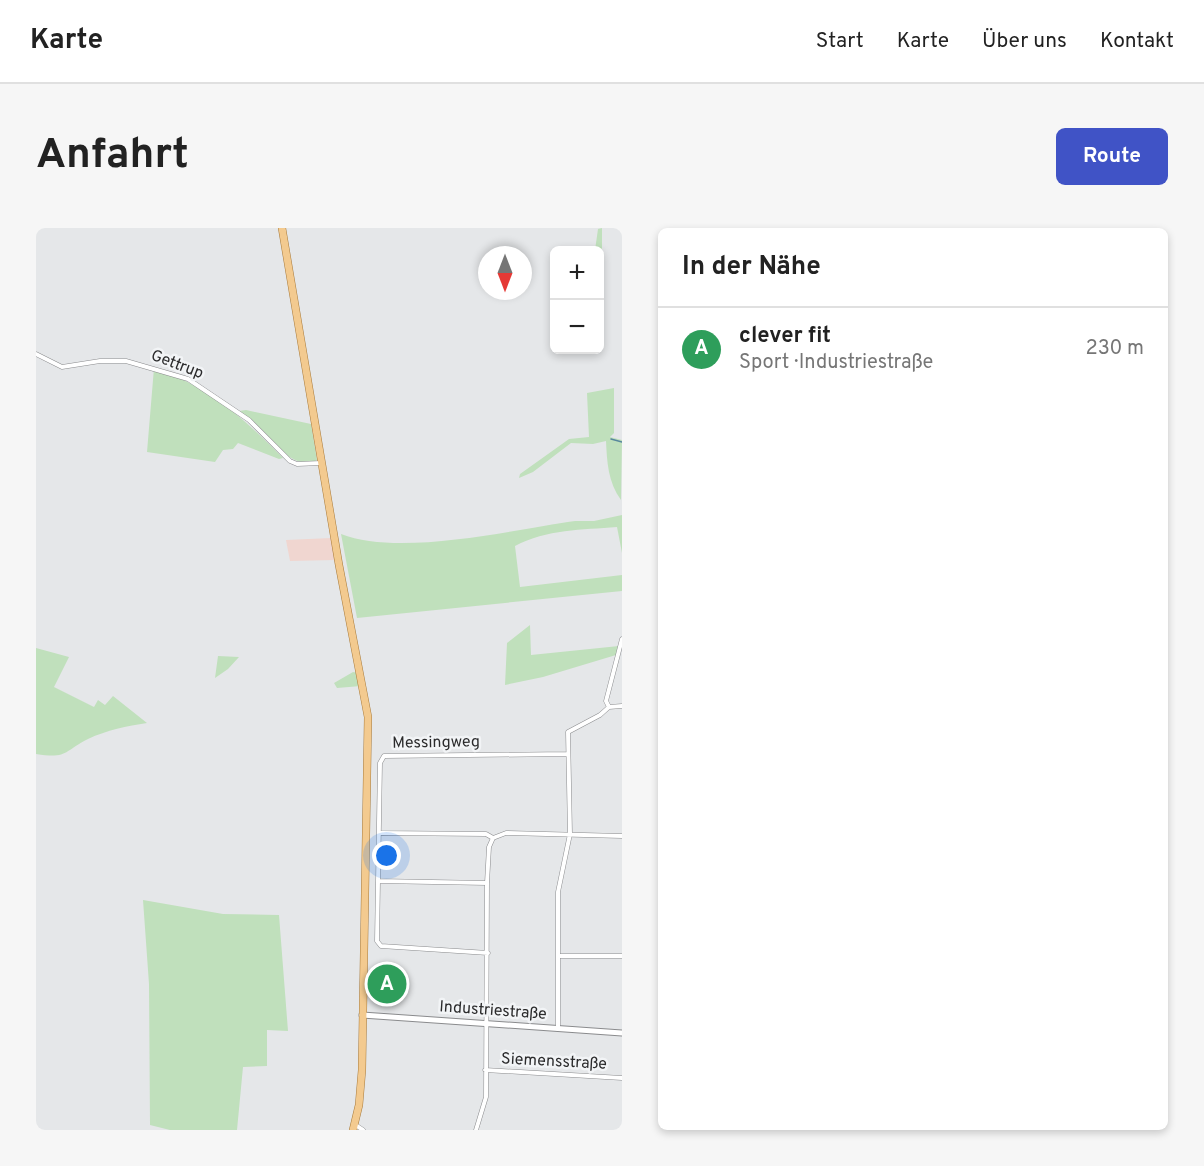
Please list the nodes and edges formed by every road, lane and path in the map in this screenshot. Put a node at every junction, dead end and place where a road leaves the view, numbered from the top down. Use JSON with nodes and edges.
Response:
{"nodes":[{"id":1,"x":282,"y":228,"type":"edge"},
{"id":2,"x":36,"y":354,"type":"edge"},
{"id":3,"x":321,"y":463,"type":"junction"},
{"id":4,"x":622,"y":641,"type":"edge"},
{"id":5,"x":622,"y":706,"type":"edge"},
{"id":6,"x":609,"y":707,"type":"junction"},
{"id":7,"x":567,"y":754,"type":"junction"},
{"id":8,"x":381,"y":833,"type":"junction"},
{"id":9,"x":570,"y":834,"type":"junction"},
{"id":10,"x":622,"y":836,"type":"edge"},
{"id":11,"x":493,"y":838,"type":"junction"},
{"id":12,"x":378,"y":882,"type":"junction"},
{"id":13,"x":487,"y":883,"type":"junction"},
{"id":14,"x":488,"y":953,"type":"junction"},
{"id":15,"x":558,"y":956,"type":"junction"},
{"id":16,"x":622,"y":956,"type":"edge"},
{"id":17,"x":362,"y":1015,"type":"junction"},
{"id":18,"x":486,"y":1024,"type":"junction"},
{"id":19,"x":558,"y":1029,"type":"junction"},
{"id":20,"x":622,"y":1033,"type":"edge"},
{"id":21,"x":485,"y":1070,"type":"junction"},
{"id":22,"x":622,"y":1078,"type":"edge"},
{"id":23,"x":353,"y":1127,"type":"edge"},
{"id":24,"x":363,"y":1130,"type":"edge"},
{"id":25,"x":476,"y":1130,"type":"edge"}],
"edges":[{"from":1,"to":3,"type":"main road"},
{"from":2,"to":3,"type":"street","name":"Gettrup"},
{"from":3,"to":17,"type":"main road"},
{"from":4,"to":6,"type":"street"},
{"from":5,"to":6,"type":"street"},
{"from":6,"to":7,"type":"street"},
{"from":7,"to":8,"type":"street","name":"Messingweg"},
{"from":7,"to":9,"type":"street"},
{"from":8,"to":11,"type":"street"},
{"from":8,"to":12,"type":"street"},
{"from":9,"to":10,"type":"street"},
{"from":9,"to":11,"type":"street"},
{"from":9,"to":15,"type":"street"},
{"from":11,"to":13,"type":"street","name":"Siemensstraße"},
{"from":12,"to":13,"type":"street"},
{"from":12,"to":14,"type":"street"},
{"from":13,"to":14,"type":"street","name":"Siemensstraße"},
{"from":14,"to":18,"type":"street","name":"Siemensstraße"},
{"from":15,"to":16,"type":"street"},
{"from":15,"to":19,"type":"street"},
{"from":17,"to":18,"type":"street","name":"Industriestraße"},
{"from":17,"to":23,"type":"main road"},
{"from":18,"to":19,"type":"street","name":"Industriestraße"},
{"from":18,"to":21,"type":"street","name":"Siemensstraße"},
{"from":19,"to":20,"type":"street","name":"Industriestraße"},
{"from":21,"to":22,"type":"street","name":"Siemensstraße"},
{"from":21,"to":25,"type":"street","name":"Siemensstraße"},
{"from":23,"to":24,"type":"street"}]}
